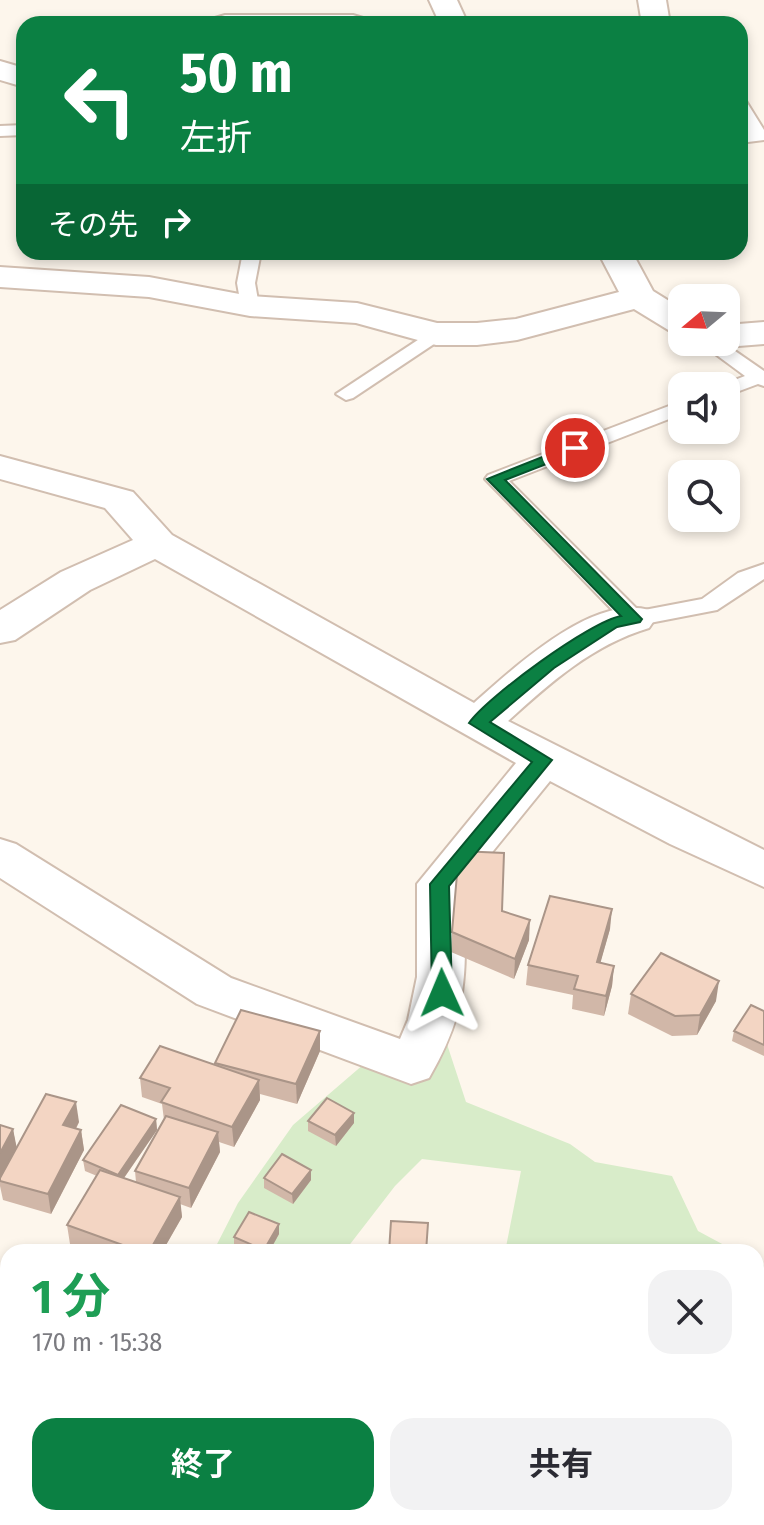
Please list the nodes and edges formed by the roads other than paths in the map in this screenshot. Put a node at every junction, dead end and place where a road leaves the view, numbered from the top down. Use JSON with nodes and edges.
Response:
{"nodes":[{"id":1,"x":748,"y":116,"type":"edge"},
{"id":2,"x":762,"y":136,"type":"edge"},
{"id":3,"x":250,"y":260,"type":"edge"},
{"id":4,"x":619,"y":260,"type":"edge"},
{"id":5,"x":23,"y":269,"type":"edge"},
{"id":6,"x":639,"y":297,"type":"junction"},
{"id":7,"x":250,"y":306,"type":"junction"},
{"id":8,"x":668,"y":315,"type":"edge"},
{"id":9,"x":764,"y":333,"type":"edge"},
{"id":10,"x":436,"y":334,"type":"junction"},
{"id":11,"x":740,"y":335,"type":"edge"},
{"id":12,"x":729,"y":356,"type":"edge"},
{"id":13,"x":762,"y":379,"type":"edge"},
{"id":14,"x":740,"y":386,"type":"edge"},
{"id":15,"x":346,"y":394,"type":"dead end"},
{"id":16,"x":668,"y":412,"type":"edge"},
{"id":17,"x":0,"y":467,"type":"edge"},
{"id":18,"x":158,"y":544,"type":"junction"},
{"id":19,"x":764,"y":547,"type":"edge"},
{"id":20,"x":763,"y":571,"type":"edge"},
{"id":21,"x":634,"y":619,"type":"junction"},
{"id":22,"x":0,"y":630,"type":"edge"},
{"id":23,"x":478,"y":723,"type":"junction"},
{"id":24,"x":543,"y":760,"type":"junction"},
{"id":25,"x":5,"y":867,"type":"edge"},
{"id":26,"x":764,"y":870,"type":"edge"}],
"edges":[{"from":1,"to":2,"type":"lane"},
{"from":3,"to":7,"type":"lane"},
{"from":4,"to":6,"type":"street"},
{"from":5,"to":7,"type":"street"},
{"from":6,"to":8,"type":"street"},
{"from":6,"to":10,"type":"street"},
{"from":7,"to":10,"type":"street"},
{"from":9,"to":11,"type":"street"},
{"from":10,"to":15,"type":"lane"},
{"from":12,"to":13,"type":"lane"},
{"from":13,"to":14,"type":"lane"},
{"from":16,"to":21,"type":"lane"},
{"from":17,"to":18,"type":"street"},
{"from":18,"to":22,"type":"street"},
{"from":18,"to":23,"type":"street"},
{"from":19,"to":20,"type":"lane"},
{"from":20,"to":21,"type":"lane"},
{"from":21,"to":23,"type":"street"},
{"from":23,"to":24,"type":"street"},
{"from":24,"to":25,"type":"street"},
{"from":24,"to":26,"type":"street"}]}
